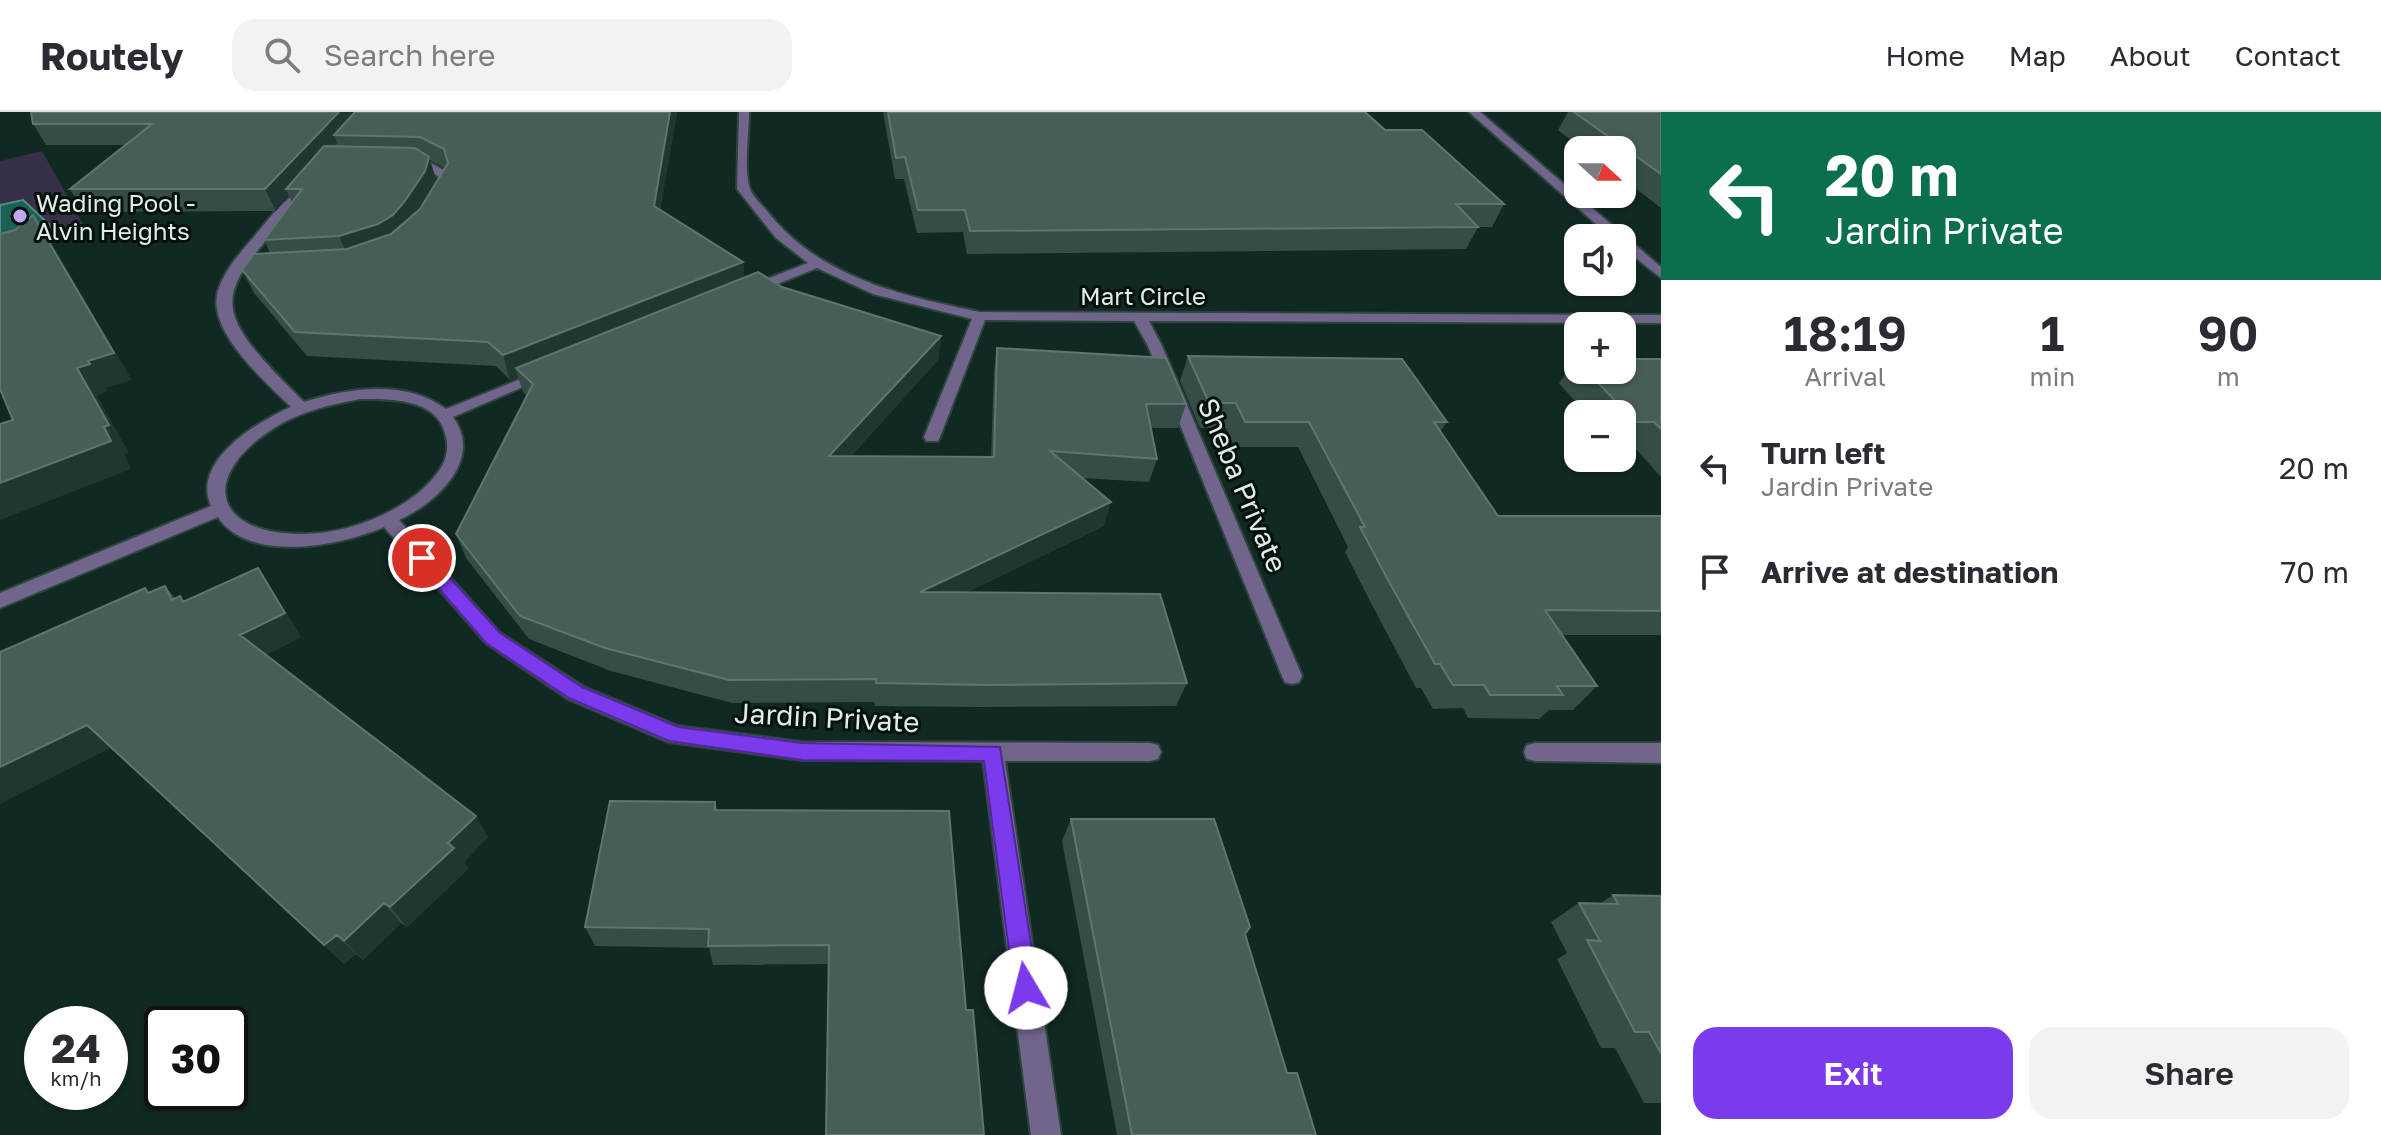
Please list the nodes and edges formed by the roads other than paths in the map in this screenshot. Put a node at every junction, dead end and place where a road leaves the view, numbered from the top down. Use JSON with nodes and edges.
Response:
{"nodes":[{"id":1,"x":744,"y":112,"type":"edge"},
{"id":2,"x":1474,"y":112,"type":"edge"},
{"id":3,"x":397,"y":163,"type":"edge"},
{"id":4,"x":307,"y":186,"type":"edge"},
{"id":5,"x":431,"y":209,"type":"edge"},
{"id":6,"x":1604,"y":224,"type":"edge"},
{"id":7,"x":1636,"y":252,"type":"edge"},
{"id":8,"x":819,"y":263,"type":"junction"},
{"id":9,"x":1661,"y":274,"type":"edge"},
{"id":10,"x":730,"y":299,"type":"edge"},
{"id":11,"x":980,"y":316,"type":"junction"},
{"id":12,"x":1140,"y":318,"type":"junction"},
{"id":13,"x":1661,"y":319,"type":"edge"},
{"id":14,"x":559,"y":368,"type":"edge"},
{"id":15,"x":301,"y":408,"type":"junction"},
{"id":16,"x":445,"y":415,"type":"junction"},
{"id":17,"x":932,"y":437,"type":"dead end"},
{"id":18,"x":221,"y":509,"type":"junction"},
{"id":19,"x":387,"y":518,"type":"junction"},
{"id":20,"x":0,"y":601,"type":"edge"},
{"id":21,"x":1292,"y":676,"type":"dead end"},
{"id":22,"x":1150,"y":752,"type":"dead end"},
{"id":23,"x":1535,"y":752,"type":"dead end"},
{"id":24,"x":993,"y":753,"type":"junction"},
{"id":25,"x":1661,"y":753,"type":"edge"},
{"id":26,"x":1046,"y":1135,"type":"edge"}],
"edges":[{"from":1,"to":8,"type":"street","name":"Mart Circle"},
{"from":2,"to":6,"type":"street"},
{"from":3,"to":5,"type":"street"},
{"from":4,"to":15,"type":"street"},
{"from":7,"to":9,"type":"street"},
{"from":8,"to":10,"type":"street"},
{"from":8,"to":11,"type":"street","name":"Mart Circle"},
{"from":11,"to":12,"type":"street","name":"Mart Circle"},
{"from":11,"to":17,"type":"street"},
{"from":12,"to":13,"type":"street","name":"Mart Circle"},
{"from":12,"to":21,"type":"street","name":"Sheba Private"},
{"from":14,"to":16,"type":"street"},
{"from":15,"to":16,"type":"street"},
{"from":15,"to":18,"type":"street"},
{"from":16,"to":19,"type":"street"},
{"from":18,"to":19,"type":"street"},
{"from":18,"to":20,"type":"street"},
{"from":19,"to":24,"type":"street","name":"Jardin Private"},
{"from":22,"to":24,"type":"street","name":"Jardin Private"},
{"from":23,"to":25,"type":"street"},
{"from":24,"to":26,"type":"street"}]}
